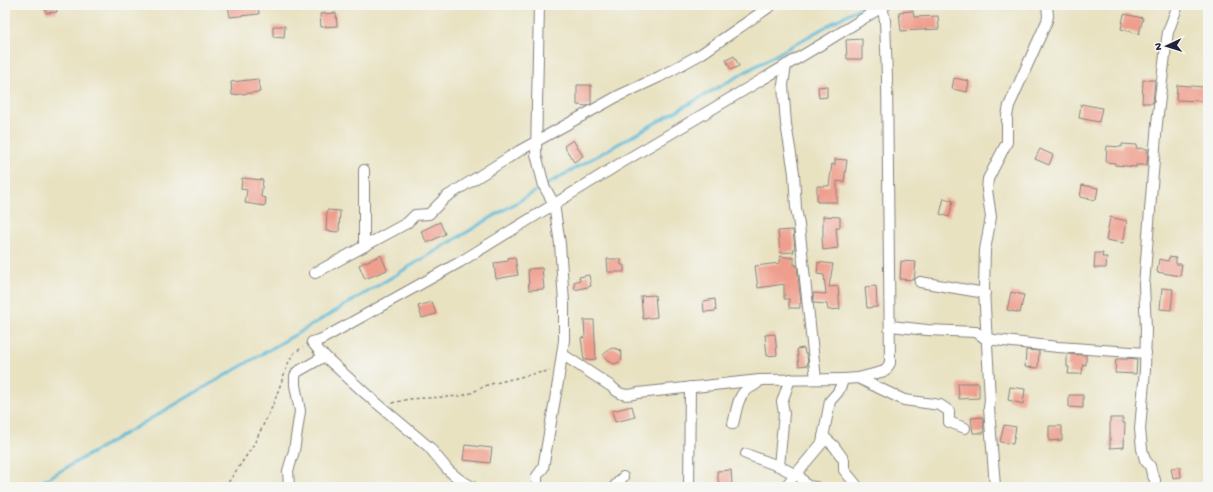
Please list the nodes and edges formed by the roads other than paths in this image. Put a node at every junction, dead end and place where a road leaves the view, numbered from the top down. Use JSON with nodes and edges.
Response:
{"nodes":[{"id":1,"x":539,"y":5,"type":"edge"},
{"id":2,"x":772,"y":5,"type":"edge"},
{"id":3,"x":1047,"y":5,"type":"edge"},
{"id":4,"x":1178,"y":5,"type":"edge"},
{"id":5,"x":883,"y":6,"type":"edge"},
{"id":6,"x":786,"y":65,"type":"junction"},
{"id":7,"x":537,"y":141,"type":"junction"},
{"id":8,"x":364,"y":170,"type":"dead end"},
{"id":9,"x":554,"y":204,"type":"junction"},
{"id":10,"x":364,"y":246,"type":"junction"},
{"id":11,"x":315,"y":273,"type":"dead end"},
{"id":12,"x":920,"y":282,"type":"dead end"},
{"id":13,"x":985,"y":293,"type":"junction"},
{"id":14,"x":891,"y":326,"type":"junction"},
{"id":15,"x":986,"y":339,"type":"junction"},
{"id":16,"x":1146,"y":353,"type":"junction"},
{"id":17,"x":562,"y":354,"type":"junction"},
{"id":18,"x":325,"y":356,"type":"junction"},
{"id":19,"x":858,"y":378,"type":"junction"},
{"id":20,"x":790,"y":379,"type":"junction"},
{"id":21,"x":816,"y":379,"type":"junction"},
{"id":22,"x":844,"y":379,"type":"junction"},
{"id":23,"x":760,"y":380,"type":"junction"},
{"id":24,"x":690,"y":387,"type":"junction"},
{"id":25,"x":733,"y":424,"type":"dead end"},
{"id":26,"x":965,"y":428,"type":"dead end"},
{"id":27,"x":823,"y":436,"type":"junction"},
{"id":28,"x":746,"y":454,"type":"dead end"},
{"id":29,"x":779,"y":466,"type":"junction"},
{"id":30,"x":796,"y":474,"type":"junction"},
{"id":31,"x":622,"y":477,"type":"dead end"},
{"id":32,"x":687,"y":486,"type":"edge"},
{"id":33,"x":289,"y":487,"type":"edge"},
{"id":34,"x":473,"y":487,"type":"edge"},
{"id":35,"x":537,"y":487,"type":"edge"},
{"id":36,"x":614,"y":487,"type":"edge"},
{"id":37,"x":785,"y":487,"type":"edge"},
{"id":38,"x":816,"y":487,"type":"edge"},
{"id":39,"x":858,"y":487,"type":"edge"},
{"id":40,"x":995,"y":487,"type":"edge"},
{"id":41,"x":1156,"y":487,"type":"edge"}],
"edges":[{"from":1,"to":7,"type":"street"},
{"from":2,"to":7,"type":"street"},
{"from":3,"to":13,"type":"street"},
{"from":4,"to":16,"type":"street"},
{"from":5,"to":6,"type":"street"},
{"from":5,"to":14,"type":"street"},
{"from":6,"to":9,"type":"street"},
{"from":6,"to":21,"type":"street"},
{"from":7,"to":9,"type":"street"},
{"from":7,"to":10,"type":"street"},
{"from":8,"to":10,"type":"street"},
{"from":9,"to":17,"type":"street"},
{"from":9,"to":18,"type":"street"},
{"from":10,"to":11,"type":"street"},
{"from":12,"to":13,"type":"street"},
{"from":13,"to":15,"type":"street"},
{"from":14,"to":15,"type":"street"},
{"from":14,"to":19,"type":"street"},
{"from":15,"to":16,"type":"street"},
{"from":15,"to":40,"type":"street"},
{"from":16,"to":41,"type":"street"},
{"from":17,"to":24,"type":"street"},
{"from":17,"to":35,"type":"street"},
{"from":18,"to":33,"type":"street"},
{"from":18,"to":34,"type":"street"},
{"from":19,"to":22,"type":"street"},
{"from":19,"to":26,"type":"street"},
{"from":20,"to":21,"type":"street"},
{"from":20,"to":23,"type":"street"},
{"from":20,"to":29,"type":"street"},
{"from":21,"to":22,"type":"street"},
{"from":22,"to":27,"type":"street"},
{"from":23,"to":24,"type":"street"},
{"from":23,"to":25,"type":"street"},
{"from":24,"to":32,"type":"street"},
{"from":27,"to":30,"type":"street"},
{"from":27,"to":39,"type":"street"},
{"from":28,"to":29,"type":"street"},
{"from":29,"to":30,"type":"street"},
{"from":30,"to":37,"type":"street"},
{"from":30,"to":38,"type":"street"},
{"from":31,"to":36,"type":"street"}]}
